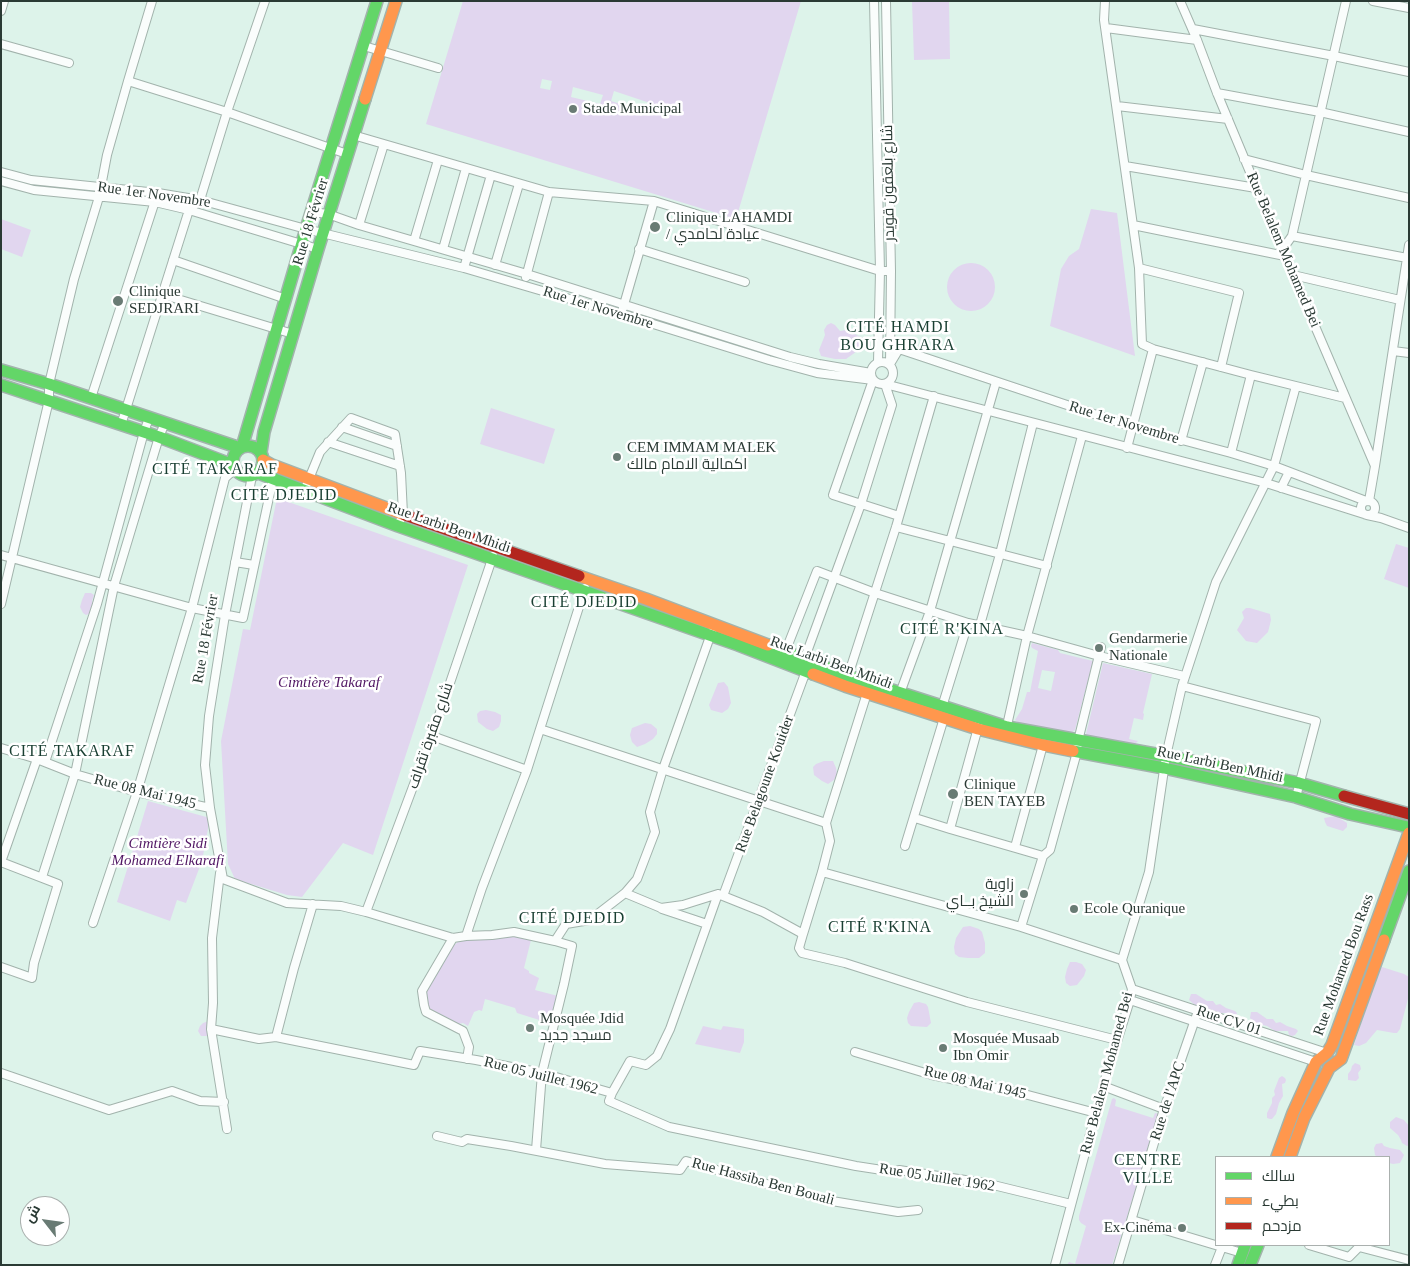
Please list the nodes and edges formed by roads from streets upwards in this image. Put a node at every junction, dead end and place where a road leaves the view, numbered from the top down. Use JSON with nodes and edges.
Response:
{"nodes":[{"id":1,"x":4,"y":1,"type":"edge"},
{"id":2,"x":152,"y":1,"type":"edge"},
{"id":3,"x":265,"y":1,"type":"edge"},
{"id":4,"x":377,"y":1,"type":"edge"},
{"id":5,"x":396,"y":1,"type":"edge"},
{"id":6,"x":874,"y":1,"type":"edge"},
{"id":7,"x":886,"y":1,"type":"edge"},
{"id":8,"x":1105,"y":1,"type":"edge"},
{"id":9,"x":1180,"y":1,"type":"edge"},
{"id":10,"x":1346,"y":1,"type":"edge"},
{"id":11,"x":1373,"y":1,"type":"edge"},
{"id":12,"x":1409,"y":8,"type":"edge"},
{"id":13,"x":1,"y":11,"type":"edge"},
{"id":14,"x":874,"y":14,"type":"junction"},
{"id":15,"x":886,"y":14,"type":"junction"},
{"id":16,"x":1106,"y":28,"type":"junction"},
{"id":17,"x":1192,"y":29,"type":"junction"},
{"id":18,"x":1197,"y":40,"type":"junction"},
{"id":19,"x":1,"y":44,"type":"edge"},
{"id":20,"x":364,"y":46,"type":"junction"},
{"id":21,"x":380,"y":50,"type":"junction"},
{"id":22,"x":1334,"y":56,"type":"junction"},
{"id":23,"x":69,"y":63,"type":"dead end"},
{"id":24,"x":438,"y":68,"type":"dead end"},
{"id":25,"x":1409,"y":72,"type":"edge"},
{"id":26,"x":128,"y":80,"type":"junction"},
{"id":27,"x":1217,"y":93,"type":"junction"},
{"id":28,"x":1116,"y":106,"type":"junction"},
{"id":29,"x":888,"y":109,"type":"junction"},
{"id":30,"x":876,"y":110,"type":"junction"},
{"id":31,"x":227,"y":112,"type":"junction"},
{"id":32,"x":1320,"y":112,"type":"junction"},
{"id":33,"x":1228,"y":119,"type":"junction"},
{"id":34,"x":1409,"y":132,"type":"edge"},
{"id":35,"x":353,"y":135,"type":"junction"},
{"id":36,"x":384,"y":144,"type":"junction"},
{"id":37,"x":332,"y":148,"type":"junction"},
{"id":38,"x":347,"y":154,"type":"junction"},
{"id":39,"x":1244,"y":158,"type":"junction"},
{"id":40,"x":438,"y":160,"type":"junction"},
{"id":41,"x":1125,"y":166,"type":"junction"},
{"id":42,"x":466,"y":168,"type":"junction"},
{"id":43,"x":1,"y":172,"type":"edge"},
{"id":44,"x":491,"y":175,"type":"junction"},
{"id":45,"x":1306,"y":175,"type":"junction"},
{"id":46,"x":1,"y":181,"type":"edge"},
{"id":47,"x":519,"y":184,"type":"junction"},
{"id":48,"x":100,"y":186,"type":"junction"},
{"id":49,"x":1256,"y":188,"type":"junction"},
{"id":50,"x":889,"y":190,"type":"junction"},
{"id":51,"x":878,"y":191,"type":"junction"},
{"id":52,"x":550,"y":192,"type":"junction"},
{"id":53,"x":158,"y":193,"type":"junction"},
{"id":54,"x":99,"y":196,"type":"junction"},
{"id":55,"x":1409,"y":198,"type":"edge"},
{"id":56,"x":200,"y":200,"type":"junction"},
{"id":57,"x":654,"y":201,"type":"junction"},
{"id":58,"x":155,"y":202,"type":"junction"},
{"id":59,"x":189,"y":210,"type":"junction"},
{"id":60,"x":312,"y":212,"type":"junction"},
{"id":61,"x":328,"y":214,"type":"junction"},
{"id":62,"x":359,"y":225,"type":"junction"},
{"id":63,"x":1133,"y":225,"type":"junction"},
{"id":64,"x":306,"y":229,"type":"junction"},
{"id":65,"x":323,"y":233,"type":"junction"},
{"id":66,"x":1292,"y":236,"type":"junction"},
{"id":67,"x":414,"y":241,"type":"junction"},
{"id":68,"x":302,"y":244,"type":"junction"},
{"id":69,"x":1409,"y":245,"type":"edge"},
{"id":70,"x":318,"y":249,"type":"junction"},
{"id":71,"x":443,"y":249,"type":"junction"},
{"id":72,"x":639,"y":249,"type":"junction"},
{"id":73,"x":1284,"y":253,"type":"junction"},
{"id":74,"x":468,"y":256,"type":"junction"},
{"id":75,"x":1406,"y":258,"type":"junction"},
{"id":76,"x":172,"y":260,"type":"junction"},
{"id":77,"x":495,"y":265,"type":"junction"},
{"id":78,"x":464,"y":268,"type":"junction"},
{"id":79,"x":1139,"y":268,"type":"junction"},
{"id":80,"x":880,"y":271,"type":"junction"},
{"id":81,"x":891,"y":271,"type":"junction"},
{"id":82,"x":527,"y":274,"type":"junction"},
{"id":83,"x":1293,"y":275,"type":"junction"},
{"id":84,"x":745,"y":282,"type":"dead end"},
{"id":85,"x":524,"y":286,"type":"junction"},
{"id":86,"x":576,"y":288,"type":"junction"},
{"id":87,"x":162,"y":294,"type":"junction"},
{"id":88,"x":286,"y":299,"type":"junction"},
{"id":89,"x":573,"y":300,"type":"junction"},
{"id":90,"x":1400,"y":300,"type":"junction"},
{"id":91,"x":624,"y":303,"type":"junction"},
{"id":92,"x":621,"y":314,"type":"junction"},
{"id":93,"x":276,"y":329,"type":"junction"},
{"id":94,"x":293,"y":334,"type":"junction"},
{"id":95,"x":1153,"y":348,"type":"junction"},
{"id":96,"x":1393,"y":351,"type":"junction"},
{"id":97,"x":1409,"y":353,"type":"edge"},
{"id":98,"x":878,"y":362,"type":"junction"},
{"id":99,"x":1203,"y":362,"type":"junction"},
{"id":100,"x":820,"y":364,"type":"junction"},
{"id":101,"x":890,"y":364,"type":"junction"},
{"id":102,"x":1221,"y":367,"type":"junction"},
{"id":103,"x":1,"y":370,"type":"edge"},
{"id":104,"x":817,"y":373,"type":"junction"},
{"id":105,"x":1251,"y":375,"type":"junction"},
{"id":106,"x":872,"y":376,"type":"junction"},
{"id":107,"x":996,"y":382,"type":"junction"},
{"id":108,"x":49,"y":384,"type":"junction"},
{"id":109,"x":885,"y":384,"type":"junction"},
{"id":110,"x":1,"y":385,"type":"edge"},
{"id":111,"x":1296,"y":386,"type":"junction"},
{"id":112,"x":934,"y":396,"type":"junction"},
{"id":113,"x":91,"y":398,"type":"junction"},
{"id":114,"x":1345,"y":398,"type":"junction"},
{"id":115,"x":49,"y":400,"type":"junction"},
{"id":116,"x":125,"y":410,"type":"junction"},
{"id":117,"x":987,"y":411,"type":"junction"},
{"id":118,"x":149,"y":418,"type":"junction"},
{"id":119,"x":165,"y":423,"type":"junction"},
{"id":120,"x":1033,"y":423,"type":"junction"},
{"id":121,"x":121,"y":425,"type":"junction"},
{"id":122,"x":342,"y":427,"type":"junction"},
{"id":123,"x":1133,"y":428,"type":"junction"},
{"id":124,"x":144,"y":432,"type":"junction"},
{"id":125,"x":1082,"y":436,"type":"junction"},
{"id":126,"x":158,"y":437,"type":"junction"},
{"id":127,"x":1181,"y":441,"type":"junction"},
{"id":128,"x":328,"y":442,"type":"junction"},
{"id":129,"x":397,"y":446,"type":"junction"},
{"id":130,"x":241,"y":448,"type":"junction"},
{"id":131,"x":1127,"y":448,"type":"junction"},
{"id":132,"x":1231,"y":453,"type":"junction"},
{"id":133,"x":262,"y":456,"type":"junction"},
{"id":134,"x":400,"y":466,"type":"junction"},
{"id":135,"x":1274,"y":466,"type":"junction"},
{"id":136,"x":1375,"y":466,"type":"junction"},
{"id":137,"x":234,"y":467,"type":"junction"},
{"id":138,"x":1289,"y":472,"type":"junction"},
{"id":139,"x":255,"y":474,"type":"junction"},
{"id":140,"x":273,"y":479,"type":"junction"},
{"id":141,"x":308,"y":479,"type":"junction"},
{"id":142,"x":1266,"y":483,"type":"junction"},
{"id":143,"x":1281,"y":488,"type":"junction"},
{"id":144,"x":304,"y":491,"type":"junction"},
{"id":145,"x":1370,"y":502,"type":"junction"},
{"id":146,"x":861,"y":504,"type":"junction"},
{"id":147,"x":402,"y":514,"type":"junction"},
{"id":148,"x":1365,"y":515,"type":"junction"},
{"id":149,"x":899,"y":516,"type":"junction"},
{"id":150,"x":1381,"y":518,"type":"junction"},
{"id":151,"x":398,"y":526,"type":"junction"},
{"id":152,"x":896,"y":527,"type":"junction"},
{"id":153,"x":1409,"y":528,"type":"edge"},
{"id":154,"x":951,"y":541,"type":"junction"},
{"id":155,"x":496,"y":547,"type":"junction"},
{"id":156,"x":1000,"y":554,"type":"junction"},
{"id":157,"x":1,"y":556,"type":"edge"},
{"id":158,"x":13,"y":559,"type":"junction"},
{"id":159,"x":492,"y":559,"type":"junction"},
{"id":160,"x":235,"y":562,"type":"junction"},
{"id":161,"x":254,"y":566,"type":"junction"},
{"id":162,"x":1047,"y":566,"type":"junction"},
{"id":163,"x":835,"y":578,"type":"junction"},
{"id":164,"x":588,"y":579,"type":"junction"},
{"id":165,"x":102,"y":582,"type":"junction"},
{"id":166,"x":114,"y":586,"type":"junction"},
{"id":167,"x":584,"y":591,"type":"junction"},
{"id":168,"x":875,"y":593,"type":"junction"},
{"id":169,"x":646,"y":600,"type":"junction"},
{"id":170,"x":1,"y":604,"type":"edge"},
{"id":171,"x":192,"y":608,"type":"junction"},
{"id":172,"x":642,"y":611,"type":"junction"},
{"id":173,"x":930,"y":611,"type":"junction"},
{"id":174,"x":225,"y":615,"type":"junction"},
{"id":175,"x":968,"y":622,"type":"junction"},
{"id":176,"x":980,"y":625,"type":"junction"},
{"id":177,"x":712,"y":630,"type":"junction"},
{"id":178,"x":1027,"y":636,"type":"junction"},
{"id":179,"x":1100,"y":652,"type":"junction"},
{"id":180,"x":783,"y":656,"type":"junction"},
{"id":181,"x":804,"y":666,"type":"junction"},
{"id":182,"x":1184,"y":676,"type":"junction"},
{"id":183,"x":847,"y":681,"type":"junction"},
{"id":184,"x":1182,"y":686,"type":"junction"},
{"id":185,"x":867,"y":693,"type":"junction"},
{"id":186,"x":898,"y":698,"type":"junction"},
{"id":187,"x":943,"y":712,"type":"junction"},
{"id":188,"x":979,"y":724,"type":"junction"},
{"id":189,"x":540,"y":729,"type":"junction"},
{"id":190,"x":1006,"y":731,"type":"junction"},
{"id":191,"x":432,"y":736,"type":"junction"},
{"id":192,"x":1043,"y":746,"type":"junction"},
{"id":193,"x":1078,"y":746,"type":"junction"},
{"id":194,"x":1,"y":748,"type":"edge"},
{"id":195,"x":1166,"y":756,"type":"junction"},
{"id":196,"x":37,"y":759,"type":"junction"},
{"id":197,"x":46,"y":762,"type":"junction"},
{"id":198,"x":1164,"y":768,"type":"junction"},
{"id":199,"x":527,"y":770,"type":"junction"},
{"id":200,"x":663,"y":770,"type":"junction"},
{"id":201,"x":75,"y":774,"type":"junction"},
{"id":202,"x":1299,"y":783,"type":"junction"},
{"id":203,"x":137,"y":792,"type":"junction"},
{"id":204,"x":1296,"y":797,"type":"junction"},
{"id":205,"x":759,"y":801,"type":"junction"},
{"id":206,"x":210,"y":808,"type":"junction"},
{"id":207,"x":1409,"y":814,"type":"edge"},
{"id":208,"x":915,"y":818,"type":"junction"},
{"id":209,"x":826,"y":823,"type":"junction"},
{"id":210,"x":1409,"y":823,"type":"edge"},
{"id":211,"x":1409,"y":828,"type":"edge"},
{"id":212,"x":950,"y":829,"type":"junction"},
{"id":213,"x":1409,"y":833,"type":"edge"},
{"id":214,"x":905,"y":846,"type":"dead end"},
{"id":215,"x":1015,"y":847,"type":"junction"},
{"id":216,"x":1043,"y":856,"type":"junction"},
{"id":217,"x":1,"y":862,"type":"edge"},
{"id":218,"x":220,"y":869,"type":"junction"},
{"id":219,"x":1409,"y":871,"type":"edge"},
{"id":220,"x":822,"y":872,"type":"junction"},
{"id":221,"x":42,"y":877,"type":"junction"},
{"id":222,"x":625,"y":893,"type":"junction"},
{"id":223,"x":720,"y":895,"type":"junction"},
{"id":224,"x":313,"y":904,"type":"junction"},
{"id":225,"x":660,"y":908,"type":"junction"},
{"id":226,"x":366,"y":912,"type":"junction"},
{"id":227,"x":93,"y":923,"type":"dead end"},
{"id":228,"x":707,"y":924,"type":"junction"},
{"id":229,"x":1021,"y":927,"type":"junction"},
{"id":230,"x":803,"y":934,"type":"junction"},
{"id":231,"x":466,"y":936,"type":"junction"},
{"id":232,"x":453,"y":938,"type":"junction"},
{"id":233,"x":555,"y":941,"type":"junction"},
{"id":234,"x":1122,"y":960,"type":"junction"},
{"id":235,"x":1,"y":967,"type":"edge"},
{"id":236,"x":1132,"y":989,"type":"junction"},
{"id":237,"x":1130,"y":1000,"type":"junction"},
{"id":238,"x":1198,"y":1011,"type":"junction"},
{"id":239,"x":1194,"y":1021,"type":"junction"},
{"id":240,"x":211,"y":1029,"type":"junction"},
{"id":241,"x":276,"y":1037,"type":"junction"},
{"id":242,"x":1117,"y":1040,"type":"junction"},
{"id":243,"x":855,"y":1052,"type":"dead end"},
{"id":244,"x":1326,"y":1053,"type":"junction"},
{"id":245,"x":467,"y":1059,"type":"junction"},
{"id":246,"x":1341,"y":1059,"type":"junction"},
{"id":247,"x":1316,"y":1062,"type":"junction"},
{"id":248,"x":1329,"y":1068,"type":"junction"},
{"id":249,"x":1,"y":1073,"type":"edge"},
{"id":250,"x":542,"y":1073,"type":"junction"},
{"id":251,"x":1103,"y":1086,"type":"junction"},
{"id":252,"x":612,"y":1093,"type":"junction"},
{"id":253,"x":224,"y":1102,"type":"junction"},
{"id":254,"x":1164,"y":1108,"type":"junction"},
{"id":255,"x":1096,"y":1112,"type":"junction"},
{"id":256,"x":227,"y":1129,"type":"dead end"},
{"id":257,"x":437,"y":1136,"type":"dead end"},
{"id":258,"x":536,"y":1150,"type":"junction"},
{"id":259,"x":1277,"y":1156,"type":"edge"},
{"id":260,"x":1290,"y":1156,"type":"edge"},
{"id":261,"x":1071,"y":1204,"type":"junction"},
{"id":262,"x":918,"y":1210,"type":"dead end"},
{"id":263,"x":1132,"y":1220,"type":"junction"},
{"id":264,"x":1215,"y":1244,"type":"edge"},
{"id":265,"x":1222,"y":1246,"type":"joint"},
{"id":266,"x":1257,"y":1246,"type":"edge"},
{"id":267,"x":1311,"y":1246,"type":"edge"},
{"id":268,"x":1248,"y":1255,"type":"edge"},
{"id":269,"x":1409,"y":1260,"type":"edge"},
{"id":270,"x":1348,"y":1261,"type":"edge"},
{"id":271,"x":1055,"y":1265,"type":"edge"},
{"id":272,"x":1118,"y":1265,"type":"edge"},
{"id":273,"x":1216,"y":1265,"type":"edge"},
{"id":274,"x":1238,"y":1265,"type":"edge"}],
"edges":[{"from":1,"to":13,"type":"street"},
{"from":2,"to":26,"type":"street"},
{"from":3,"to":31,"type":"street"},
{"from":4,"to":20,"type":"street","name":"Rue 18 Février"},
{"from":5,"to":21,"type":"street","name":"Rue 18 Février"},
{"from":6,"to":14,"type":"street","name":"شارع بلعقون قويدر"},
{"from":7,"to":15,"type":"street","name":"شارع بلعقون قويدر"},
{"from":8,"to":16,"type":"street"},
{"from":9,"to":17,"type":"street","name":"Rue Belalem Mohamed Bei"},
{"from":10,"to":22,"type":"street"},
{"from":11,"to":12,"type":"street"},
{"from":14,"to":15,"type":"street"},
{"from":14,"to":30,"type":"street","name":"شارع بلعقون قويدر"},
{"from":15,"to":29,"type":"street","name":"شارع بلعقون قويدر"},
{"from":16,"to":18,"type":"street"},
{"from":16,"to":28,"type":"street"},
{"from":17,"to":18,"type":"street","name":"Rue Belalem Mohamed Bei"},
{"from":17,"to":22,"type":"street"},
{"from":18,"to":27,"type":"street","name":"Rue Belalem Mohamed Bei"},
{"from":19,"to":23,"type":"street"},
{"from":20,"to":21,"type":"street"},
{"from":20,"to":37,"type":"street","name":"Rue 18 Février"},
{"from":21,"to":24,"type":"street"},
{"from":21,"to":35,"type":"street","name":"Rue 18 Février"},
{"from":22,"to":25,"type":"street"},
{"from":22,"to":32,"type":"street"},
{"from":26,"to":31,"type":"street"},
{"from":26,"to":48,"type":"street"},
{"from":27,"to":32,"type":"street"},
{"from":27,"to":33,"type":"street","name":"Rue Belalem Mohamed Bei"},
{"from":28,"to":33,"type":"street"},
{"from":28,"to":41,"type":"street"},
{"from":29,"to":30,"type":"street"},
{"from":29,"to":50,"type":"street","name":"شارع بلعقون قويدر"},
{"from":30,"to":51,"type":"street","name":"شارع بلعقون قويدر"},
{"from":31,"to":37,"type":"street"},
{"from":31,"to":56,"type":"street"},
{"from":32,"to":34,"type":"street"},
{"from":32,"to":45,"type":"street"},
{"from":33,"to":39,"type":"street","name":"Rue Belalem Mohamed Bei"},
{"from":35,"to":36,"type":"street"},
{"from":35,"to":38,"type":"street","name":"Rue 18 Février"},
{"from":36,"to":40,"type":"street"},
{"from":36,"to":62,"type":"street"},
{"from":37,"to":38,"type":"street"},
{"from":37,"to":60,"type":"street","name":"Rue 18 Février"},
{"from":38,"to":61,"type":"street","name":"Rue 18 Février"},
{"from":39,"to":45,"type":"street"},
{"from":39,"to":49,"type":"street","name":"Rue Belalem Mohamed Bei"},
{"from":40,"to":42,"type":"street"},
{"from":40,"to":67,"type":"street"},
{"from":41,"to":49,"type":"street"},
{"from":41,"to":63,"type":"street"},
{"from":42,"to":44,"type":"street"},
{"from":42,"to":71,"type":"street"},
{"from":43,"to":48,"type":"street","name":"Rue 1er Novembre"},
{"from":44,"to":47,"type":"street"},
{"from":44,"to":74,"type":"street"},
{"from":45,"to":55,"type":"street"},
{"from":45,"to":66,"type":"street"},
{"from":46,"to":54,"type":"street","name":"Rue 1er Novembre"},
{"from":47,"to":52,"type":"street"},
{"from":47,"to":77,"type":"street"},
{"from":48,"to":53,"type":"street","name":"Rue 1er Novembre"},
{"from":48,"to":54,"type":"street"},
{"from":49,"to":73,"type":"street","name":"Rue Belalem Mohamed Bei"},
{"from":50,"to":51,"type":"street"},
{"from":50,"to":81,"type":"street","name":"شارع بلعقون قويدر"},
{"from":51,"to":80,"type":"street","name":"شارع بلعقون قويدر"},
{"from":52,"to":57,"type":"street"},
{"from":52,"to":82,"type":"street"},
{"from":53,"to":56,"type":"street","name":"Rue 1er Novembre"},
{"from":53,"to":58,"type":"street"},
{"from":54,"to":58,"type":"street","name":"Rue 1er Novembre"},
{"from":54,"to":108,"type":"street"},
{"from":56,"to":59,"type":"street"},
{"from":56,"to":64,"type":"street","name":"Rue 1er Novembre"},
{"from":57,"to":72,"type":"street"},
{"from":57,"to":80,"type":"street"},
{"from":58,"to":59,"type":"street","name":"Rue 1er Novembre"},
{"from":58,"to":113,"type":"street"},
{"from":59,"to":68,"type":"street","name":"Rue 1er Novembre"},
{"from":59,"to":76,"type":"street"},
{"from":60,"to":61,"type":"street","name":"Rue 1er Novembre"},
{"from":60,"to":64,"type":"street","name":"Rue 18 Février"},
{"from":61,"to":62,"type":"street","name":"Rue 1er Novembre"},
{"from":61,"to":65,"type":"street","name":"Rue 18 Février"},
{"from":62,"to":67,"type":"street","name":"Rue 1er Novembre"},
{"from":63,"to":73,"type":"street"},
{"from":63,"to":79,"type":"street"},
{"from":64,"to":65,"type":"street","name":"Rue 1er Novembre"},
{"from":64,"to":68,"type":"street","name":"Rue 18 Février"},
{"from":65,"to":70,"type":"street","name":"Rue 18 Février"},
{"from":65,"to":78,"type":"street","name":"Rue 1er Novembre"},
{"from":66,"to":73,"type":"street"},
{"from":66,"to":75,"type":"street"},
{"from":67,"to":71,"type":"street","name":"Rue 1er Novembre"},
{"from":68,"to":70,"type":"street","name":"Rue 1er Novembre"},
{"from":68,"to":88,"type":"street","name":"Rue 18 Février"},
{"from":69,"to":75,"type":"street"},
{"from":70,"to":94,"type":"street","name":"Rue 18 Février"},
{"from":71,"to":74,"type":"street","name":"Rue 1er Novembre"},
{"from":72,"to":84,"type":"street"},
{"from":72,"to":91,"type":"street"},
{"from":73,"to":83,"type":"street","name":"Rue Belalem Mohamed Bei"},
{"from":74,"to":77,"type":"street","name":"Rue 1er Novembre"},
{"from":74,"to":78,"type":"street"},
{"from":75,"to":90,"type":"street"},
{"from":76,"to":87,"type":"street"},
{"from":76,"to":88,"type":"street"},
{"from":77,"to":82,"type":"street","name":"Rue 1er Novembre"},
{"from":78,"to":85,"type":"street","name":"Rue 1er Novembre"},
{"from":79,"to":95,"type":"street"},
{"from":79,"to":102,"type":"street"},
{"from":80,"to":81,"type":"street"},
{"from":80,"to":98,"type":"street","name":"شارع بلعقون قويدر"},
{"from":81,"to":101,"type":"street","name":"شارع بلعقون قويدر"},
{"from":82,"to":85,"type":"street"},
{"from":82,"to":86,"type":"street","name":"Rue 1er Novembre"},
{"from":83,"to":90,"type":"street"},
{"from":83,"to":114,"type":"street","name":"Rue Belalem Mohamed Bei"},
{"from":85,"to":89,"type":"street","name":"Rue 1er Novembre"},
{"from":86,"to":89,"type":"street"},
{"from":86,"to":91,"type":"street","name":"Rue 1er Novembre"},
{"from":87,"to":93,"type":"street"},
{"from":87,"to":116,"type":"street"},
{"from":88,"to":93,"type":"street","name":"Rue 18 Février"},
{"from":89,"to":92,"type":"street","name":"Rue 1er Novembre"},
{"from":90,"to":96,"type":"street"},
{"from":91,"to":92,"type":"street"},
{"from":91,"to":100,"type":"street","name":"Rue 1er Novembre"},
{"from":92,"to":104,"type":"street","name":"Rue 1er Novembre"},
{"from":93,"to":94,"type":"street"},
{"from":93,"to":130,"type":"street","name":"Rue 18 Février"},
{"from":94,"to":133,"type":"street","name":"Rue 18 Février"},
{"from":95,"to":99,"type":"street"},
{"from":95,"to":123,"type":"street"},
{"from":96,"to":97,"type":"street"},
{"from":96,"to":136,"type":"street"},
{"from":98,"to":101,"type":"street"},
{"from":98,"to":106,"type":"street"},
{"from":99,"to":102,"type":"street"},
{"from":99,"to":127,"type":"street"},
{"from":100,"to":104,"type":"street"},
{"from":100,"to":106,"type":"street","name":"Rue 1er Novembre"},
{"from":101,"to":107,"type":"street","name":"Rue 1er Novembre"},
{"from":101,"to":109,"type":"street"},
{"from":102,"to":105,"type":"street"},
{"from":103,"to":108,"type":"street"},
{"from":104,"to":106,"type":"street","name":"Rue 1er Novembre"},
{"from":105,"to":111,"type":"street"},
{"from":105,"to":132,"type":"street"},
{"from":106,"to":109,"type":"street"},
{"from":106,"to":146,"type":"street"},
{"from":107,"to":117,"type":"street"},
{"from":107,"to":123,"type":"street","name":"Rue 1er Novembre"},
{"from":108,"to":113,"type":"street"},
{"from":108,"to":115,"type":"street"},
{"from":109,"to":112,"type":"street","name":"Rue 1er Novembre"},
{"from":109,"to":146,"type":"street","name":"Rue Belagoune Kouider"},
{"from":110,"to":115,"type":"street"},
{"from":111,"to":114,"type":"street"},
{"from":111,"to":135,"type":"street"},
{"from":112,"to":117,"type":"street","name":"Rue 1er Novembre"},
{"from":112,"to":149,"type":"street"},
{"from":113,"to":116,"type":"street"},
{"from":114,"to":136,"type":"street","name":"Rue Belalem Mohamed Bei"},
{"from":115,"to":121,"type":"street"},
{"from":115,"to":158,"type":"street"},
{"from":116,"to":118,"type":"street"},
{"from":116,"to":121,"type":"street"},
{"from":117,"to":120,"type":"street","name":"Rue 1er Novembre"},
{"from":117,"to":154,"type":"street"},
{"from":118,"to":119,"type":"street"},
{"from":118,"to":124,"type":"street"},
{"from":119,"to":126,"type":"street"},
{"from":119,"to":130,"type":"street"},
{"from":120,"to":125,"type":"street","name":"Rue 1er Novembre"},
{"from":120,"to":156,"type":"street"},
{"from":121,"to":124,"type":"street"},
{"from":122,"to":128,"type":"street"},
{"from":122,"to":129,"type":"street"},
{"from":122,"to":129,"type":"street"},
{"from":123,"to":127,"type":"street","name":"Rue 1er Novembre"},
{"from":123,"to":131,"type":"street"},
{"from":124,"to":126,"type":"street"},
{"from":124,"to":165,"type":"street"},
{"from":125,"to":131,"type":"street","name":"Rue 1er Novembre"},
{"from":125,"to":162,"type":"street"},
{"from":126,"to":137,"type":"street"},
{"from":126,"to":166,"type":"street"},
{"from":127,"to":132,"type":"street","name":"Rue 1er Novembre"},
{"from":128,"to":134,"type":"street"},
{"from":128,"to":141,"type":"street"},
{"from":129,"to":134,"type":"street"},
{"from":130,"to":133,"type":"street"},
{"from":130,"to":137,"type":"street"},
{"from":131,"to":142,"type":"street","name":"Rue 1er Novembre"},
{"from":132,"to":135,"type":"street","name":"Rue 1er Novembre"},
{"from":133,"to":139,"type":"street"},
{"from":133,"to":141,"type":"street","name":"Rue Larbi Ben Mhidi"},
{"from":134,"to":147,"type":"street"},
{"from":135,"to":138,"type":"street","name":"Rue 1er Novembre"},
{"from":135,"to":142,"type":"street"},
{"from":136,"to":145,"type":"street"},
{"from":137,"to":139,"type":"street"},
{"from":137,"to":171,"type":"street"},
{"from":138,"to":143,"type":"street"},
{"from":138,"to":145,"type":"street","name":"Rue 1er Novembre"},
{"from":139,"to":140,"type":"street","name":"Rue Larbi Ben Mhidi"},
{"from":139,"to":160,"type":"street","name":"Rue 18 Février"},
{"from":140,"to":144,"type":"street","name":"Rue Larbi Ben Mhidi"},
{"from":140,"to":161,"type":"street"},
{"from":141,"to":144,"type":"street"},
{"from":141,"to":147,"type":"street","name":"Rue Larbi Ben Mhidi"},
{"from":142,"to":143,"type":"street","name":"Rue 1er Novembre"},
{"from":142,"to":182,"type":"street"},
{"from":143,"to":148,"type":"street","name":"Rue 1er Novembre"},
{"from":144,"to":151,"type":"street","name":"Rue Larbi Ben Mhidi"},
{"from":145,"to":148,"type":"street"},
{"from":145,"to":148,"type":"street"},
{"from":145,"to":150,"type":"street"},
{"from":146,"to":149,"type":"street"},
{"from":146,"to":163,"type":"street","name":"Rue Belagoune Kouider"},
{"from":147,"to":151,"type":"street"},
{"from":147,"to":155,"type":"street","name":"Rue Larbi Ben Mhidi"},
{"from":148,"to":150,"type":"street","name":"Rue 1er Novembre"},
{"from":149,"to":152,"type":"street"},
{"from":150,"to":153,"type":"street"},
{"from":151,"to":159,"type":"street","name":"Rue Larbi Ben Mhidi"},
{"from":152,"to":154,"type":"street"},
{"from":152,"to":168,"type":"street"},
{"from":154,"to":156,"type":"street"},
{"from":154,"to":173,"type":"street"},
{"from":155,"to":159,"type":"street","name":"شارع مقبرة تقراف"},
{"from":155,"to":164,"type":"street","name":"Rue Larbi Ben Mhidi"},
{"from":156,"to":162,"type":"street"},
{"from":156,"to":176,"type":"street"},
{"from":157,"to":158,"type":"street"},
{"from":158,"to":165,"type":"street"},
{"from":158,"to":170,"type":"street"},
{"from":159,"to":167,"type":"street","name":"Rue Larbi Ben Mhidi"},
{"from":159,"to":191,"type":"street","name":"شارع مقبرة تقراف"},
{"from":160,"to":161,"type":"street"},
{"from":160,"to":174,"type":"street","name":"Rue 18 Février"},
{"from":161,"to":174,"type":"street"},
{"from":162,"to":178,"type":"street"},
{"from":163,"to":168,"type":"street"},
{"from":163,"to":180,"type":"street"},
{"from":163,"to":181,"type":"street","name":"Rue Belagoune Kouider"},
{"from":164,"to":167,"type":"street"},
{"from":164,"to":169,"type":"street","name":"Rue Larbi Ben Mhidi"},
{"from":165,"to":166,"type":"street"},
{"from":165,"to":197,"type":"street"},
{"from":166,"to":171,"type":"street"},
{"from":166,"to":201,"type":"street"},
{"from":167,"to":172,"type":"street","name":"Rue Larbi Ben Mhidi"},
{"from":167,"to":189,"type":"street"},
{"from":168,"to":173,"type":"street"},
{"from":168,"to":183,"type":"street"},
{"from":169,"to":172,"type":"street"},
{"from":169,"to":177,"type":"street","name":"Rue Larbi Ben Mhidi"},
{"from":171,"to":174,"type":"street"},
{"from":171,"to":203,"type":"street"},
{"from":172,"to":177,"type":"street","name":"Rue Larbi Ben Mhidi"},
{"from":173,"to":175,"type":"street"},
{"from":173,"to":186,"type":"street"},
{"from":174,"to":206,"type":"street","name":"Rue 18 Février"},
{"from":175,"to":176,"type":"street"},
{"from":175,"to":187,"type":"street"},
{"from":176,"to":178,"type":"street"},
{"from":177,"to":180,"type":"street","name":"Rue Larbi Ben Mhidi"},
{"from":177,"to":200,"type":"street"},
{"from":178,"to":179,"type":"street"},
{"from":178,"to":190,"type":"street"},
{"from":179,"to":182,"type":"street"},
{"from":179,"to":193,"type":"street"},
{"from":180,"to":181,"type":"street","name":"Rue Larbi Ben Mhidi"},
{"from":181,"to":183,"type":"street","name":"Rue Larbi Ben Mhidi"},
{"from":181,"to":205,"type":"street","name":"Rue Belagoune Kouider"},
{"from":182,"to":184,"type":"street"},
{"from":183,"to":185,"type":"street","name":"Rue Larbi Ben Mhidi"},
{"from":183,"to":186,"type":"street","name":"Rue Larbi Ben Mhidi"},
{"from":184,"to":195,"type":"street"},
{"from":184,"to":202,"type":"street"},
{"from":185,"to":186,"type":"street","name":"Rue Larbi Ben Mhidi"},
{"from":185,"to":209,"type":"street"},
{"from":186,"to":187,"type":"street","name":"Rue Larbi Ben Mhidi"},
{"from":187,"to":188,"type":"street","name":"Rue Larbi Ben Mhidi"},
{"from":187,"to":208,"type":"street"},
{"from":188,"to":190,"type":"street","name":"Rue Larbi Ben Mhidi"},
{"from":188,"to":212,"type":"street"},
{"from":189,"to":199,"type":"street"},
{"from":189,"to":200,"type":"street"},
{"from":190,"to":192,"type":"street","name":"Rue Larbi Ben Mhidi"},
{"from":190,"to":193,"type":"street","name":"Rue Larbi Ben Mhidi"},
{"from":191,"to":199,"type":"street"},
{"from":191,"to":226,"type":"street","name":"شارع مقبرة تقراف"},
{"from":192,"to":193,"type":"street","name":"Rue Larbi Ben Mhidi"},
{"from":192,"to":215,"type":"street"},
{"from":193,"to":195,"type":"street","name":"Rue Larbi Ben Mhidi"},
{"from":193,"to":198,"type":"street","name":"Rue Larbi Ben Mhidi"},
{"from":193,"to":216,"type":"street"},
{"from":194,"to":196,"type":"street","name":"Rue 08 Mai 1945"},
{"from":195,"to":198,"type":"street"},
{"from":195,"to":202,"type":"street","name":"Rue Larbi Ben Mhidi"},
{"from":196,"to":197,"type":"street","name":"Rue 08 Mai 1945"},
{"from":196,"to":217,"type":"street"},
{"from":197,"to":201,"type":"street","name":"Rue 08 Mai 1945"},
{"from":198,"to":204,"type":"street","name":"Rue Larbi Ben Mhidi"},
{"from":198,"to":234,"type":"street"},
{"from":199,"to":231,"type":"street"},
{"from":200,"to":205,"type":"street"},
{"from":200,"to":222,"type":"street"},
{"from":201,"to":203,"type":"street","name":"Rue 08 Mai 1945"},
{"from":201,"to":221,"type":"street"},
{"from":202,"to":204,"type":"street"},
{"from":202,"to":207,"type":"street","name":"Rue Larbi Ben Mhidi"},
{"from":203,"to":206,"type":"street","name":"Rue 08 Mai 1945"},
{"from":203,"to":227,"type":"street"},
{"from":204,"to":211,"type":"street","name":"Rue Larbi Ben Mhidi"},
{"from":205,"to":209,"type":"street"},
{"from":205,"to":223,"type":"street","name":"Rue Belagoune Kouider"},
{"from":206,"to":218,"type":"street","name":"Rue 08 Mai 1945"},
{"from":208,"to":212,"type":"street"},
{"from":208,"to":214,"type":"street"},
{"from":209,"to":220,"type":"street"},
{"from":210,"to":211,"type":"street"},
{"from":212,"to":215,"type":"street"},
{"from":213,"to":244,"type":"street","name":"Rue Mohamed Bou Rass"},
{"from":215,"to":216,"type":"street"},
{"from":216,"to":229,"type":"street"},
{"from":217,"to":221,"type":"street"},
{"from":218,"to":224,"type":"street"},
{"from":218,"to":240,"type":"street"},
{"from":219,"to":246,"type":"street","name":"Rue Mohamed Bou Rass"},
{"from":220,"to":229,"type":"street"},
{"from":220,"to":230,"type":"street"},
{"from":221,"to":235,"type":"street"},
{"from":222,"to":225,"type":"street"},
{"from":222,"to":233,"type":"street"},
{"from":223,"to":225,"type":"street"},
{"from":223,"to":228,"type":"street","name":"Rue Belagoune Kouider"},
{"from":223,"to":230,"type":"street"},
{"from":224,"to":226,"type":"street"},
{"from":224,"to":241,"type":"street"},
{"from":225,"to":228,"type":"street"},
{"from":226,"to":232,"type":"street"},
{"from":228,"to":252,"type":"street","name":"Rue Belagoune Kouider"},
{"from":229,"to":234,"type":"street"},
{"from":230,"to":242,"type":"street"},
{"from":231,"to":232,"type":"street"},
{"from":231,"to":233,"type":"street"},
{"from":232,"to":245,"type":"street"},
{"from":233,"to":250,"type":"street"},
{"from":234,"to":236,"type":"street","name":"Rue Belalem Mohamed Bei"},
{"from":236,"to":237,"type":"street","name":"Rue Belalem Mohamed Bei"},
{"from":236,"to":238,"type":"street","name":"Rue CV 01"},
{"from":237,"to":239,"type":"street","name":"Rue CV 01"},
{"from":237,"to":242,"type":"street","name":"Rue Belalem Mohamed Bei"},
{"from":238,"to":239,"type":"street","name":"Rue de l'APC"},
{"from":238,"to":244,"type":"street","name":"Rue CV 01"},
{"from":239,"to":247,"type":"street","name":"Rue CV 01"},
{"from":239,"to":254,"type":"street","name":"Rue de l'APC"},
{"from":240,"to":241,"type":"street","name":"Rue 05 Juillet 1962"},
{"from":240,"to":253,"type":"street"},
{"from":241,"to":245,"type":"street","name":"Rue 05 Juillet 1962"},
{"from":242,"to":251,"type":"street","name":"Rue Belalem Mohamed Bei"},
{"from":243,"to":255,"type":"street","name":"Rue 08 Mai 1945"},
{"from":244,"to":246,"type":"street"},
{"from":244,"to":247,"type":"street","name":"Rue Mohamed Bou Rass"},
{"from":245,"to":250,"type":"street","name":"Rue 05 Juillet 1962"},
{"from":246,"to":248,"type":"street"},
{"from":247,"to":248,"type":"street"},
{"from":247,"to":259,"type":"street","name":"Rue Mohamed Bou Rass"},
{"from":248,"to":260,"type":"street"},
{"from":249,"to":253,"type":"street"},
{"from":250,"to":252,"type":"street","name":"Rue 05 Juillet 1962"},
{"from":250,"to":258,"type":"street"},
{"from":251,"to":254,"type":"street"},
{"from":251,"to":255,"type":"street","name":"Rue Belalem Mohamed Bei"},
{"from":252,"to":261,"type":"street","name":"Rue 05 Juillet 1962"},
{"from":253,"to":256,"type":"street"},
{"from":254,"to":263,"type":"street","name":"Rue de l'APC"},
{"from":255,"to":261,"type":"street","name":"Rue Belalem Mohamed Bei"},
{"from":257,"to":258,"type":"street","name":"Rue Hassiba Ben Bouali"},
{"from":258,"to":262,"type":"street","name":"Rue Hassiba Ben Bouali"},
{"from":261,"to":271,"type":"street","name":"Rue Belalem Mohamed Bei"},
{"from":263,"to":264,"type":"street"},
{"from":263,"to":272,"type":"street","name":"Rue de l'APC"},
{"from":265,"to":268,"type":"street"},
{"from":265,"to":273,"type":"street"},
{"from":266,"to":268,"type":"street"},
{"from":267,"to":270,"type":"street"},
{"from":268,"to":274,"type":"street"},
{"from":269,"to":270,"type":"street"}]}
